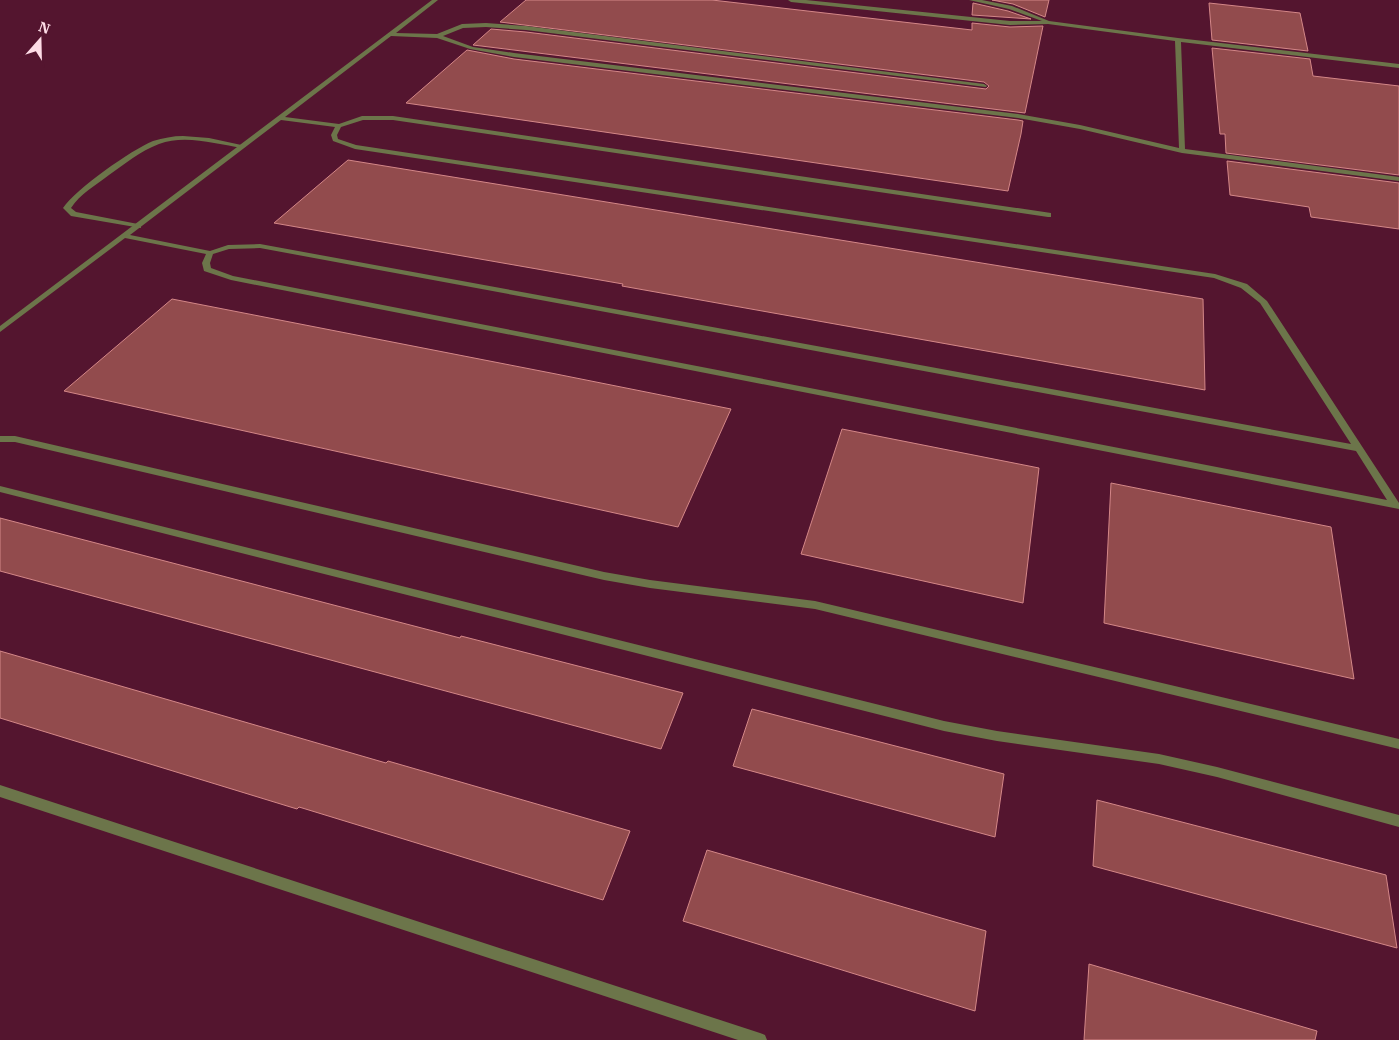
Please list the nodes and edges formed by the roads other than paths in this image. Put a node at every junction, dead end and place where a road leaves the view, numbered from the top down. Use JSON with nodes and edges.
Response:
{"nodes":[{"id":1,"x":436,"y":0,"type":"edge"},
{"id":2,"x":792,"y":0,"type":"edge"},
{"id":3,"x":972,"y":0,"type":"edge"},
{"id":4,"x":1048,"y":22,"type":"junction"},
{"id":5,"x":391,"y":34,"type":"junction"},
{"id":6,"x":438,"y":36,"type":"junction"},
{"id":7,"x":1178,"y":40,"type":"junction"},
{"id":8,"x":1399,"y":66,"type":"edge"},
{"id":9,"x":984,"y":86,"type":"dead end"},
{"id":10,"x":281,"y":118,"type":"junction"},
{"id":11,"x":339,"y":126,"type":"junction"},
{"id":12,"x":243,"y":146,"type":"junction"},
{"id":13,"x":1182,"y":151,"type":"junction"},
{"id":14,"x":1399,"y":179,"type":"edge"},
{"id":15,"x":1048,"y":216,"type":"dead end"},
{"id":16,"x":138,"y":226,"type":"junction"},
{"id":17,"x":124,"y":236,"type":"junction"},
{"id":18,"x":210,"y":253,"type":"junction"},
{"id":19,"x":0,"y":330,"type":"edge"},
{"id":20,"x":0,"y":439,"type":"edge"},
{"id":21,"x":1360,"y":449,"type":"junction"},
{"id":22,"x":0,"y":489,"type":"edge"},
{"id":23,"x":1398,"y":506,"type":"edge"},
{"id":24,"x":1399,"y":744,"type":"edge"},
{"id":25,"x":0,"y":791,"type":"edge"},
{"id":26,"x":1399,"y":821,"type":"edge"},
{"id":27,"x":760,"y":1040,"type":"edge"}],
"edges":[{"from":1,"to":5,"type":"street"},
{"from":2,"to":4,"type":"street"},
{"from":3,"to":4,"type":"street"},
{"from":4,"to":7,"type":"street"},
{"from":5,"to":6,"type":"street"},
{"from":5,"to":10,"type":"street"},
{"from":6,"to":9,"type":"street"},
{"from":6,"to":13,"type":"street"},
{"from":7,"to":8,"type":"street"},
{"from":7,"to":13,"type":"street"},
{"from":10,"to":11,"type":"street"},
{"from":10,"to":12,"type":"street"},
{"from":11,"to":15,"type":"street"},
{"from":11,"to":21,"type":"street"},
{"from":12,"to":16,"type":"street"},
{"from":12,"to":16,"type":"street"},
{"from":13,"to":14,"type":"street"},
{"from":16,"to":17,"type":"street"},
{"from":17,"to":18,"type":"street"},
{"from":17,"to":19,"type":"street"},
{"from":18,"to":21,"type":"street"},
{"from":18,"to":23,"type":"street"},
{"from":20,"to":24,"type":"street"},
{"from":21,"to":23,"type":"street"},
{"from":22,"to":26,"type":"street"},
{"from":25,"to":27,"type":"street"}]}
